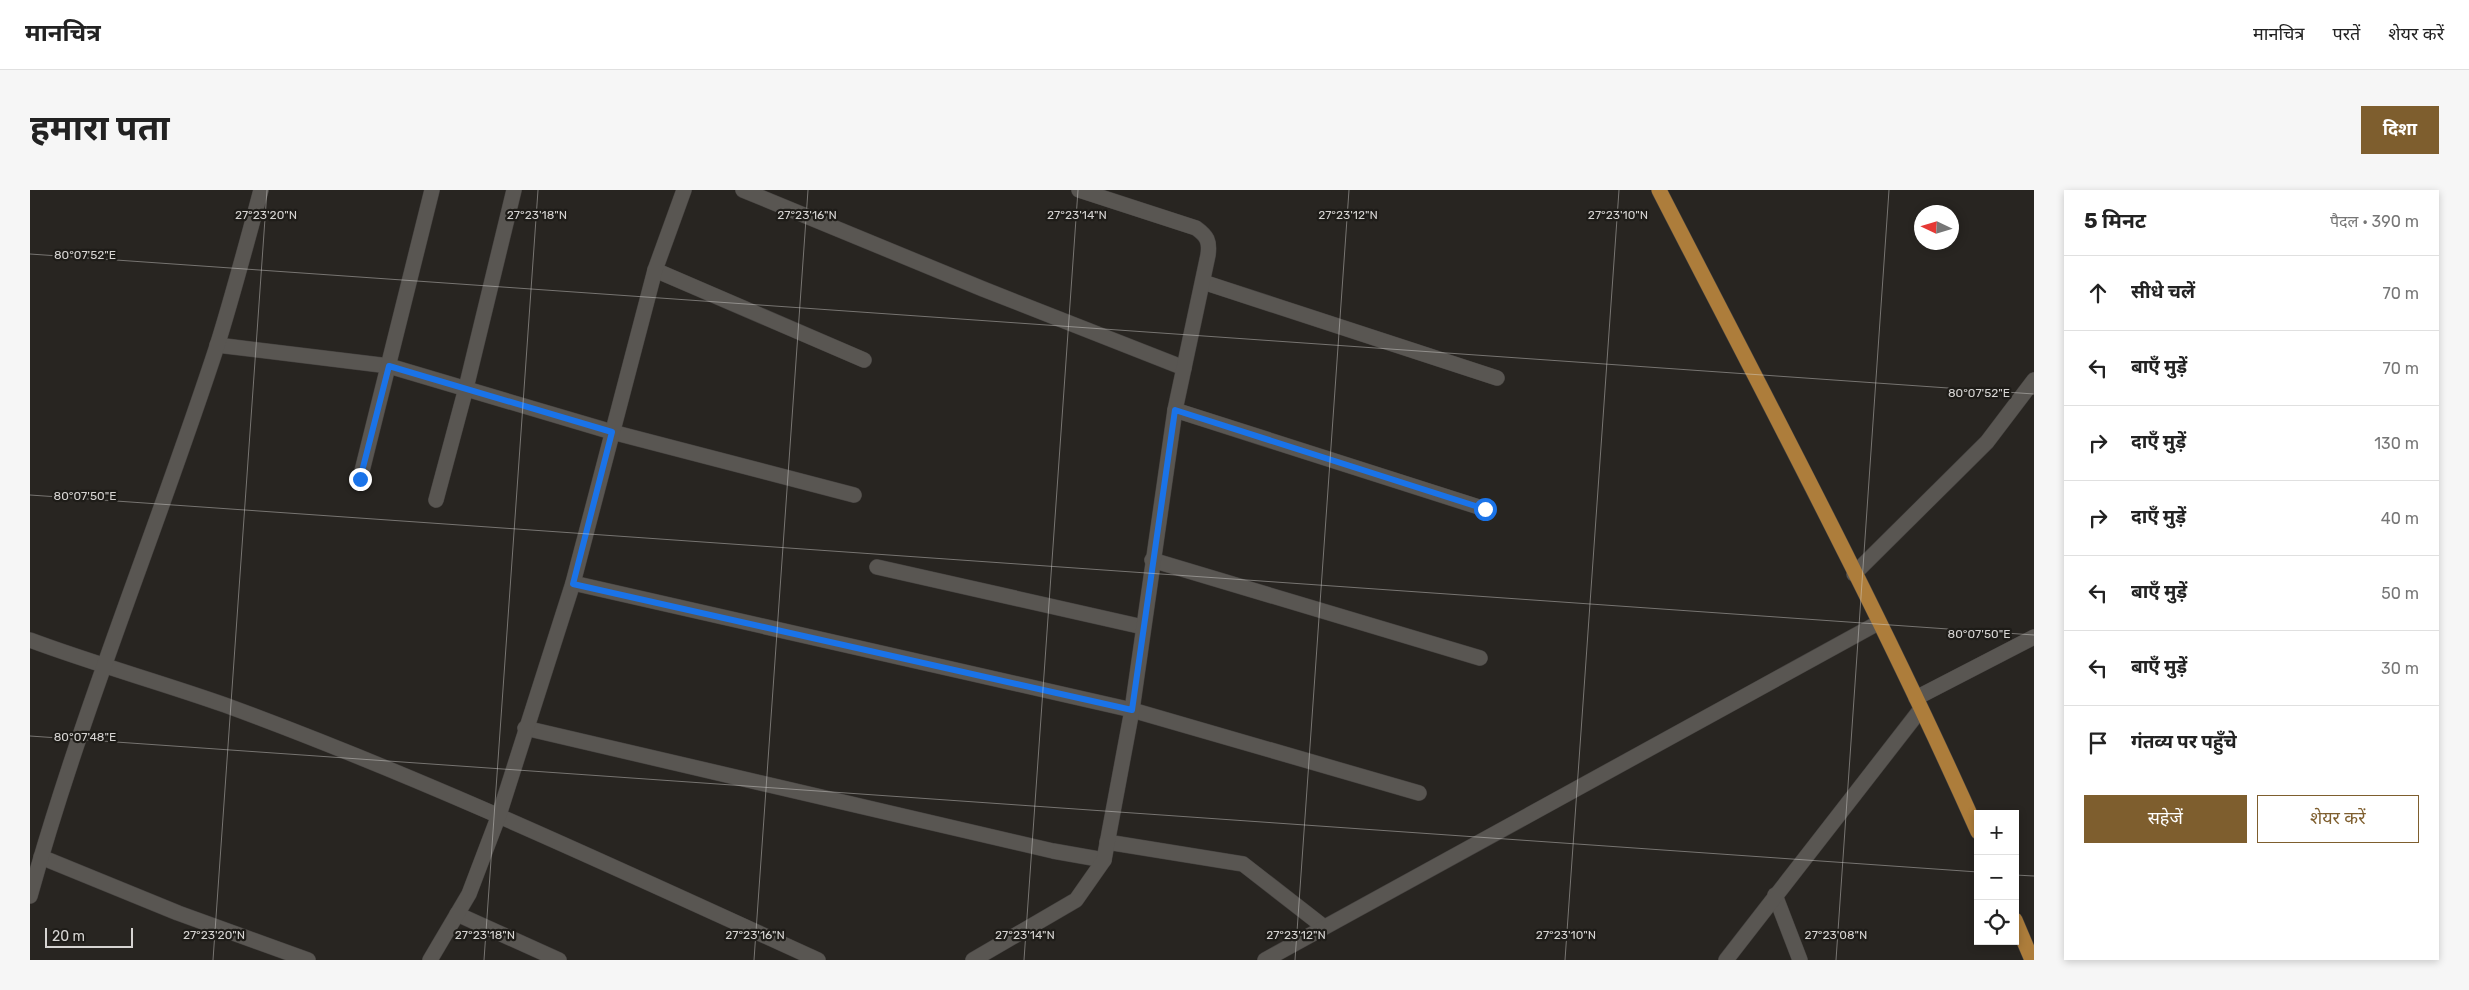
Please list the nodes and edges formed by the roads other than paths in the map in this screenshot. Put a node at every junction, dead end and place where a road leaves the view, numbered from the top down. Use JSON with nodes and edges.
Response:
{"nodes":[{"id":1,"x":261,"y":190,"type":"edge"},
{"id":2,"x":432,"y":190,"type":"edge"},
{"id":3,"x":514,"y":190,"type":"edge"},
{"id":4,"x":684,"y":190,"type":"edge"},
{"id":5,"x":742,"y":190,"type":"edge"},
{"id":6,"x":1079,"y":190,"type":"edge"},
{"id":7,"x":1659,"y":190,"type":"edge"},
{"id":8,"x":655,"y":270,"type":"junction"},
{"id":9,"x":1203,"y":282,"type":"junction"},
{"id":10,"x":217,"y":345,"type":"junction"},
{"id":11,"x":864,"y":360,"type":"dead end"},
{"id":12,"x":389,"y":366,"type":"junction"},
{"id":13,"x":1184,"y":368,"type":"junction"},
{"id":14,"x":1497,"y":378,"type":"dead end"},
{"id":15,"x":2034,"y":380,"type":"edge"},
{"id":16,"x":466,"y":388,"type":"junction"},
{"id":17,"x":1175,"y":410,"type":"junction"},
{"id":18,"x":612,"y":432,"type":"junction"},
{"id":19,"x":360,"y":479,"type":"dead end"},
{"id":20,"x":854,"y":495,"type":"dead end"},
{"id":21,"x":436,"y":500,"type":"dead end"},
{"id":22,"x":1485,"y":509,"type":"dead end"},
{"id":23,"x":1152,"y":560,"type":"junction"},
{"id":24,"x":877,"y":567,"type":"dead end"},
{"id":25,"x":1854,"y":574,"type":"junction"},
{"id":26,"x":573,"y":584,"type":"junction"},
{"id":27,"x":1878,"y":623,"type":"junction"},
{"id":28,"x":1143,"y":627,"type":"junction"},
{"id":29,"x":2034,"y":637,"type":"edge"},
{"id":30,"x":30,"y":640,"type":"edge"},
{"id":31,"x":1480,"y":658,"type":"dead end"},
{"id":32,"x":104,"y":667,"type":"junction"},
{"id":33,"x":1919,"y":704,"type":"junction"},
{"id":34,"x":1132,"y":710,"type":"junction"},
{"id":35,"x":525,"y":728,"type":"junction"},
{"id":36,"x":1419,"y":793,"type":"dead end"},
{"id":37,"x":499,"y":815,"type":"junction"},
{"id":38,"x":1974,"y":823,"type":"edge"},
{"id":39,"x":1107,"y":842,"type":"junction"},
{"id":40,"x":41,"y":857,"type":"junction"},
{"id":41,"x":1104,"y":860,"type":"junction"},
{"id":42,"x":1775,"y":895,"type":"junction"},
{"id":43,"x":30,"y":896,"type":"edge"},
{"id":44,"x":457,"y":914,"type":"junction"},
{"id":45,"x":1324,"y":928,"type":"junction"},
{"id":46,"x":2019,"y":929,"type":"edge"},
{"id":47,"x":272,"y":954,"type":"edge"},
{"id":48,"x":308,"y":960,"type":"edge"},
{"id":49,"x":430,"y":960,"type":"edge"},
{"id":50,"x":559,"y":960,"type":"edge"},
{"id":51,"x":818,"y":960,"type":"edge"},
{"id":52,"x":973,"y":960,"type":"edge"},
{"id":53,"x":1265,"y":960,"type":"edge"},
{"id":54,"x":1726,"y":960,"type":"edge"},
{"id":55,"x":1800,"y":960,"type":"edge"},
{"id":56,"x":2032,"y":960,"type":"edge"}],
"edges":[{"from":1,"to":10,"type":"street"},
{"from":2,"to":12,"type":"street"},
{"from":3,"to":16,"type":"street"},
{"from":4,"to":8,"type":"street"},
{"from":5,"to":13,"type":"street"},
{"from":6,"to":9,"type":"street"},
{"from":7,"to":25,"type":"highway"},
{"from":8,"to":11,"type":"street"},
{"from":8,"to":18,"type":"street"},
{"from":9,"to":13,"type":"street"},
{"from":9,"to":14,"type":"street"},
{"from":10,"to":12,"type":"street"},
{"from":10,"to":32,"type":"street"},
{"from":12,"to":16,"type":"street"},
{"from":12,"to":19,"type":"street"},
{"from":13,"to":17,"type":"street"},
{"from":15,"to":25,"type":"street"},
{"from":16,"to":18,"type":"street"},
{"from":16,"to":21,"type":"street"},
{"from":17,"to":22,"type":"street"},
{"from":17,"to":23,"type":"street"},
{"from":18,"to":20,"type":"street"},
{"from":18,"to":26,"type":"street"},
{"from":23,"to":28,"type":"street"},
{"from":23,"to":31,"type":"street"},
{"from":24,"to":28,"type":"street"},
{"from":25,"to":27,"type":"highway"},
{"from":26,"to":34,"type":"street"},
{"from":26,"to":35,"type":"street"},
{"from":27,"to":33,"type":"highway"},
{"from":27,"to":45,"type":"street"},
{"from":28,"to":34,"type":"street"},
{"from":29,"to":33,"type":"street"},
{"from":30,"to":32,"type":"street"},
{"from":32,"to":37,"type":"street"},
{"from":32,"to":40,"type":"street"},
{"from":33,"to":38,"type":"highway"},
{"from":33,"to":42,"type":"street"},
{"from":34,"to":36,"type":"street"},
{"from":34,"to":39,"type":"street"},
{"from":35,"to":37,"type":"street"},
{"from":35,"to":41,"type":"street"},
{"from":37,"to":44,"type":"street"},
{"from":37,"to":51,"type":"street"},
{"from":39,"to":41,"type":"street"},
{"from":39,"to":45,"type":"street"},
{"from":40,"to":43,"type":"street"},
{"from":40,"to":47,"type":"street"},
{"from":41,"to":52,"type":"street"},
{"from":42,"to":54,"type":"street"},
{"from":42,"to":55,"type":"street"},
{"from":44,"to":49,"type":"street"},
{"from":44,"to":50,"type":"street"},
{"from":45,"to":53,"type":"street"},
{"from":46,"to":56,"type":"highway"},
{"from":47,"to":48,"type":"street"}]}
